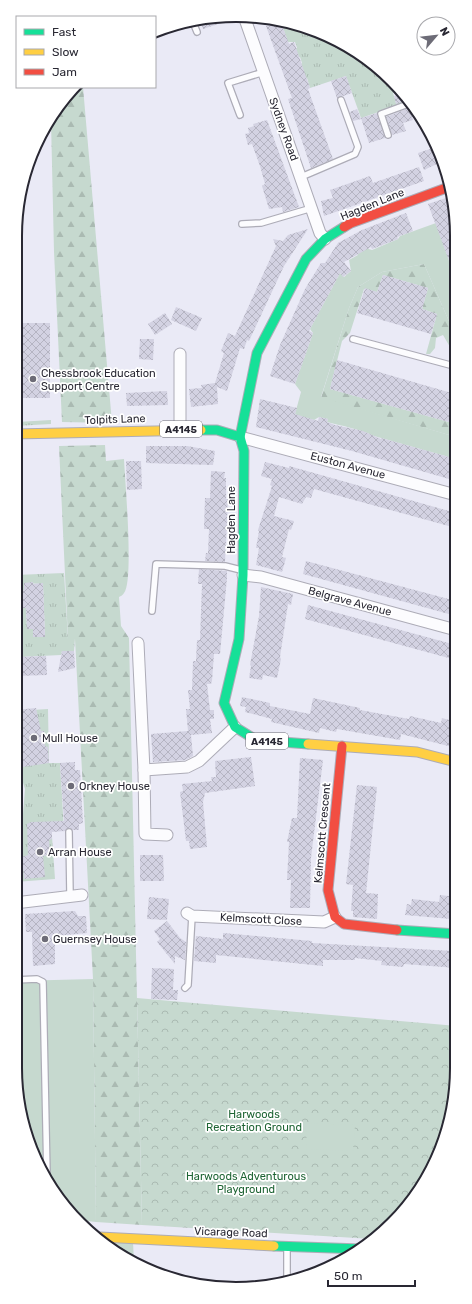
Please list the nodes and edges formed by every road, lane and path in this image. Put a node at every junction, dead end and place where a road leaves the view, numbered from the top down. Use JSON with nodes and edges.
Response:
{"nodes":[{"id":1,"x":246,"y":22,"type":"edge"},
{"id":2,"x":195,"y":26,"type":"edge"},
{"id":3,"x":197,"y":32,"type":"dead end"},
{"id":4,"x":264,"y":72,"type":"junction"},
{"id":5,"x":341,"y":100,"type":"dead end"},
{"id":6,"x":405,"y":105,"type":"edge"},
{"id":7,"x":240,"y":115,"type":"dead end"},
{"id":8,"x":388,"y":135,"type":"dead end"},
{"id":9,"x":301,"y":177,"type":"junction"},
{"id":10,"x":445,"y":189,"type":"edge"},
{"id":11,"x":312,"y":208,"type":"junction"},
{"id":12,"x":242,"y":224,"type":"dead end"},
{"id":13,"x":325,"y":239,"type":"junction"},
{"id":14,"x":353,"y":339,"type":"dead end"},
{"id":15,"x":180,"y":354,"type":"dead end"},
{"id":16,"x":450,"y":365,"type":"edge"},
{"id":17,"x":180,"y":429,"type":"junction"},
{"id":18,"x":22,"y":434,"type":"edge"},
{"id":19,"x":240,"y":437,"type":"junction"},
{"id":20,"x":450,"y":493,"type":"edge"},
{"id":21,"x":243,"y":573,"type":"junction"},
{"id":22,"x":152,"y":611,"type":"dead end"},
{"id":23,"x":450,"y":628,"type":"edge"},
{"id":24,"x":138,"y":643,"type":"dead end"},
{"id":25,"x":235,"y":727,"type":"junction"},
{"id":26,"x":342,"y":746,"type":"junction"},
{"id":27,"x":450,"y":760,"type":"edge"},
{"id":28,"x":144,"y":770,"type":"junction"},
{"id":29,"x":69,"y":832,"type":"dead end"},
{"id":30,"x":167,"y":835,"type":"dead end"},
{"id":31,"x":70,"y":895,"type":"junction"},
{"id":32,"x":82,"y":895,"type":"dead end"},
{"id":33,"x":22,"y":902,"type":"edge"},
{"id":34,"x":190,"y":914,"type":"joint"},
{"id":35,"x":335,"y":917,"type":"junction"},
{"id":36,"x":450,"y":933,"type":"edge"},
{"id":37,"x":22,"y":980,"type":"edge"},
{"id":38,"x":185,"y":988,"type":"dead end"},
{"id":39,"x":46,"y":1166,"type":"edge"},
{"id":40,"x":105,"y":1237,"type":"edge"},
{"id":41,"x":287,"y":1247,"type":"junction"},
{"id":42,"x":350,"y":1249,"type":"edge"},
{"id":43,"x":287,"y":1276,"type":"edge"}],
"edges":[{"from":1,"to":4,"type":"street","name":"Sydney Road"},
{"from":2,"to":3,"type":"lane"},
{"from":4,"to":7,"type":"lane"},
{"from":4,"to":9,"type":"street","name":"Sydney Road"},
{"from":5,"to":9,"type":"lane"},
{"from":6,"to":8,"type":"lane"},
{"from":9,"to":11,"type":"street","name":"Sydney Road"},
{"from":10,"to":13,"type":"street","name":"Hagden Lane"},
{"from":11,"to":12,"type":"lane"},
{"from":11,"to":13,"type":"street","name":"Sydney Road"},
{"from":13,"to":19,"type":"street","name":"Hagden Lane"},
{"from":14,"to":16,"type":"lane"},
{"from":15,"to":17,"type":"street"},
{"from":17,"to":18,"type":"street","name":"Tolpits Lane","number":"A4145"},
{"from":17,"to":19,"type":"street","name":"Tolpits Lane","number":"A4145"},
{"from":19,"to":20,"type":"street","name":"Euston Avenue"},
{"from":19,"to":21,"type":"street","name":"Hagden Lane","number":"A4145"},
{"from":21,"to":22,"type":"lane"},
{"from":21,"to":23,"type":"street","name":"Belgrave Avenue"},
{"from":21,"to":25,"type":"street","name":"Hagden Lane","number":"A4145"},
{"from":24,"to":28,"type":"street"},
{"from":25,"to":26,"type":"street","number":"A4145"},
{"from":25,"to":28,"type":"street"},
{"from":26,"to":27,"type":"street","number":"A4145"},
{"from":26,"to":35,"type":"street","name":"Kelmscott Crescent"},
{"from":28,"to":30,"type":"street"},
{"from":29,"to":31,"type":"lane"},
{"from":31,"to":32,"type":"street"},
{"from":31,"to":33,"type":"street"},
{"from":34,"to":35,"type":"street","name":"Kelmscott Close"},
{"from":34,"to":38,"type":"lane"},
{"from":35,"to":36,"type":"street"},
{"from":37,"to":39,"type":"lane"},
{"from":40,"to":41,"type":"street","name":"Vicarage Road"},
{"from":41,"to":42,"type":"street","name":"Vicarage Road"},
{"from":41,"to":43,"type":"lane"}]}
